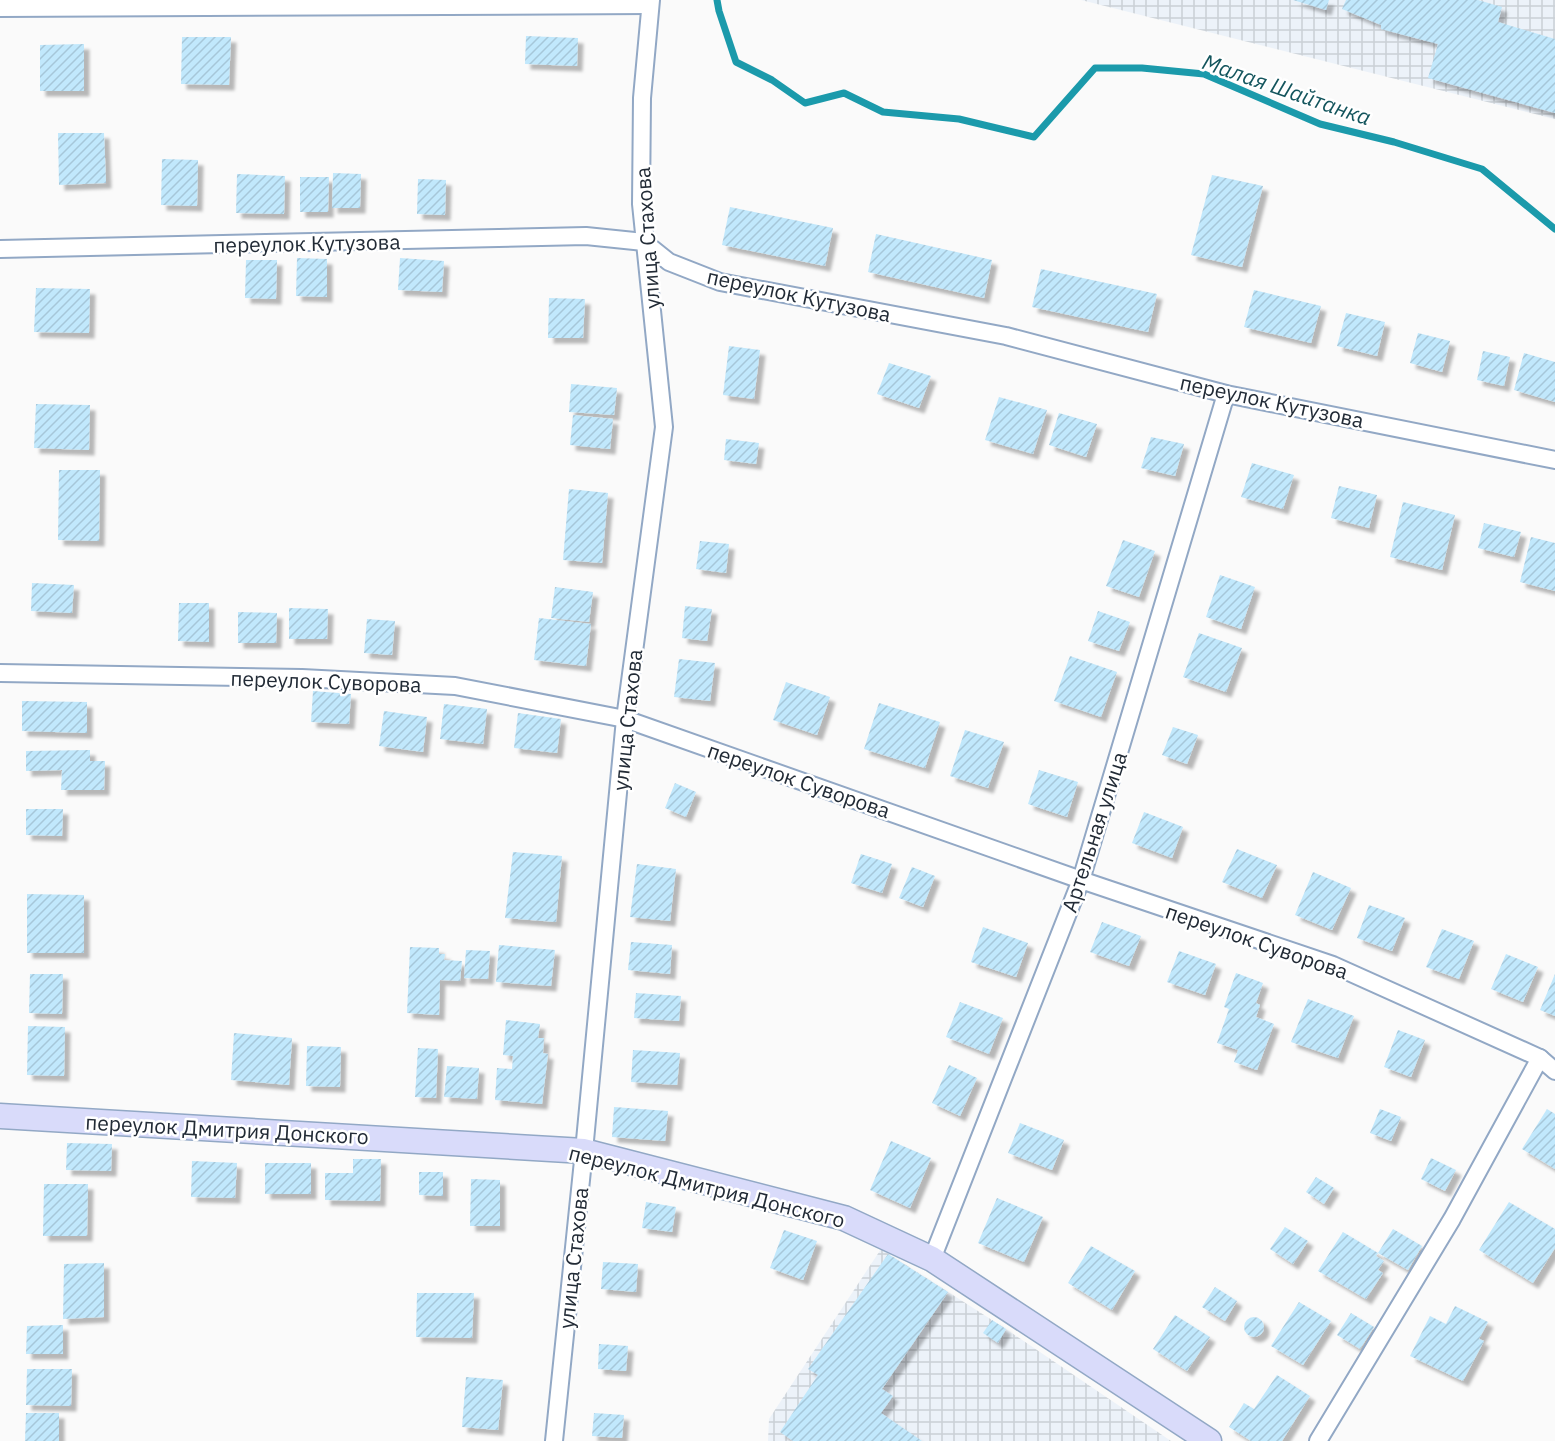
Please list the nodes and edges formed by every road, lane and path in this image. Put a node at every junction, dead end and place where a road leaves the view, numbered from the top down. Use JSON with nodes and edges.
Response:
{"nodes":[{"id":1,"x":650,"y":3,"type":"edge"},
{"id":2,"x":0,"y":8,"type":"edge"},
{"id":3,"x":644,"y":242,"type":"junction"},
{"id":4,"x":0,"y":249,"type":"edge"},
{"id":5,"x":1226,"y":394,"type":"junction"},
{"id":6,"x":1555,"y":460,"type":"edge"},
{"id":7,"x":0,"y":673,"type":"edge"},
{"id":8,"x":625,"y":719,"type":"junction"},
{"id":9,"x":1081,"y":880,"type":"junction"},
{"id":10,"x":1540,"y":1058,"type":"junction"},
{"id":11,"x":1555,"y":1071,"type":"edge"},
{"id":12,"x":0,"y":1116,"type":"edge"},
{"id":13,"x":584,"y":1151,"type":"junction"},
{"id":14,"x":932,"y":1259,"type":"junction"},
{"id":15,"x":554,"y":1441,"type":"edge"},
{"id":16,"x":1209,"y":1441,"type":"edge"},
{"id":17,"x":1318,"y":1441,"type":"edge"}],
"edges":[{"from":1,"to":2,"type":"street"},
{"from":1,"to":3,"type":"street","name":"улица Стахова"},
{"from":3,"to":4,"type":"street","name":"переулок Кутузова"},
{"from":3,"to":5,"type":"street","name":"переулок Кутузова"},
{"from":3,"to":8,"type":"street","name":"улица Стахова"},
{"from":5,"to":6,"type":"street","name":"переулок Кутузова"},
{"from":5,"to":9,"type":"street","name":"Артельная улица"},
{"from":7,"to":8,"type":"street","name":"переулок Суворова"},
{"from":8,"to":9,"type":"street","name":"переулок Суворова"},
{"from":8,"to":13,"type":"street","name":"улица Стахова"},
{"from":9,"to":10,"type":"street","name":"переулок Суворова"},
{"from":9,"to":14,"type":"street","name":"Артельная улица"},
{"from":10,"to":11,"type":"street","name":"переулок Суворова"},
{"from":10,"to":17,"type":"street"},
{"from":12,"to":13,"type":"street","name":"переулок Дмитрия Донского"},
{"from":13,"to":14,"type":"street","name":"переулок Дмитрия Донского"},
{"from":13,"to":15,"type":"street","name":"улица Стахова"},
{"from":14,"to":16,"type":"street","name":"переулок Дмитрия Донского"}]}
